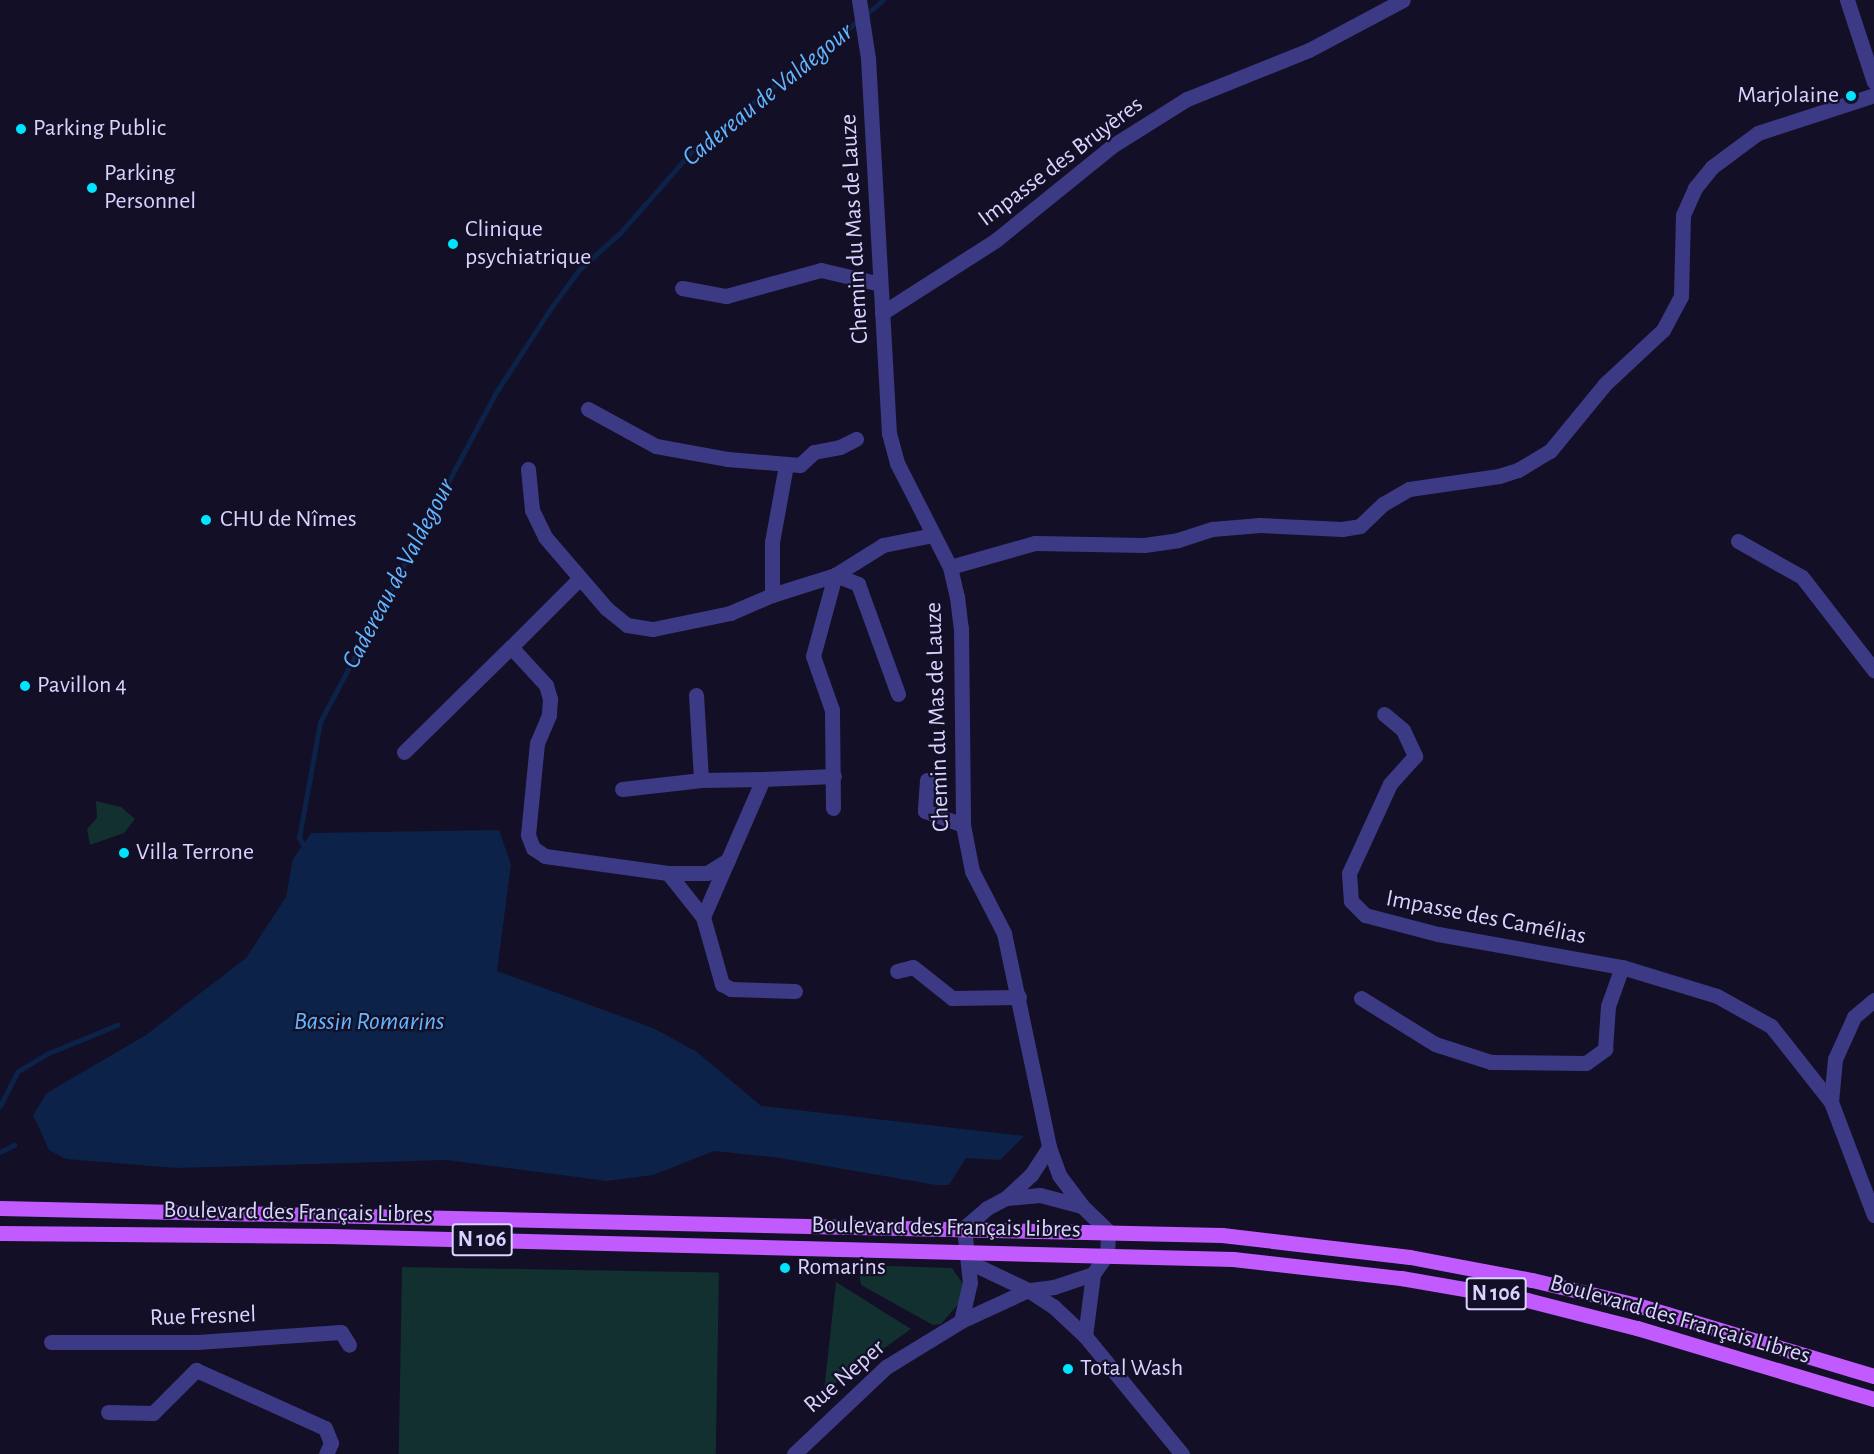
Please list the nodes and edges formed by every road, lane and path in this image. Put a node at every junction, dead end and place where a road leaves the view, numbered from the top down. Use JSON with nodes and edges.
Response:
{"nodes":[{"id":1,"x":1403,"y":0,"type":"edge"},
{"id":2,"x":1847,"y":0,"type":"edge"},
{"id":3,"x":859,"y":5,"type":"edge"},
{"id":4,"x":1874,"y":82,"type":"edge"},
{"id":5,"x":1874,"y":95,"type":"edge"},
{"id":6,"x":880,"y":284,"type":"junction"},
{"id":7,"x":682,"y":288,"type":"dead end"},
{"id":8,"x":882,"y":313,"type":"junction"},
{"id":9,"x":588,"y":410,"type":"dead end"},
{"id":10,"x":856,"y":439,"type":"dead end"},
{"id":11,"x":786,"y":465,"type":"junction"},
{"id":12,"x":528,"y":469,"type":"dead end"},
{"id":13,"x":933,"y":535,"type":"junction"},
{"id":14,"x":1738,"y":542,"type":"dead end"},
{"id":15,"x":950,"y":567,"type":"junction"},
{"id":16,"x":835,"y":575,"type":"junction"},
{"id":17,"x":580,"y":578,"type":"junction"},
{"id":18,"x":772,"y":595,"type":"junction"},
{"id":19,"x":511,"y":647,"type":"junction"},
{"id":20,"x":1874,"y":670,"type":"edge"},
{"id":21,"x":898,"y":694,"type":"dead end"},
{"id":22,"x":696,"y":695,"type":"dead end"},
{"id":23,"x":1384,"y":714,"type":"dead end"},
{"id":24,"x":404,"y":752,"type":"dead end"},
{"id":25,"x":834,"y":776,"type":"junction"},
{"id":26,"x":763,"y":779,"type":"junction"},
{"id":27,"x":701,"y":780,"type":"junction"},
{"id":28,"x":927,"y":780,"type":"dead end"},
{"id":29,"x":622,"y":789,"type":"dead end"},
{"id":30,"x":833,"y":808,"type":"dead end"},
{"id":31,"x":963,"y":825,"type":"junction"},
{"id":32,"x":728,"y":860,"type":"junction"},
{"id":33,"x":668,"y":873,"type":"junction"},
{"id":34,"x":702,"y":917,"type":"junction"},
{"id":35,"x":1622,"y":968,"type":"junction"},
{"id":36,"x":897,"y":971,"type":"dead end"},
{"id":37,"x":795,"y":991,"type":"dead end"},
{"id":38,"x":1019,"y":997,"type":"junction"},
{"id":39,"x":1361,"y":998,"type":"dead end"},
{"id":40,"x":1874,"y":1000,"type":"edge"},
{"id":41,"x":1831,"y":1102,"type":"junction"},
{"id":42,"x":1049,"y":1147,"type":"junction"},
{"id":43,"x":1006,"y":1198,"type":"junction"},
{"id":44,"x":1082,"y":1206,"type":"junction"},
{"id":45,"x":0,"y":1208,"type":"edge"},
{"id":46,"x":1874,"y":1215,"type":"edge"},
{"id":47,"x":964,"y":1228,"type":"junction"},
{"id":48,"x":1108,"y":1231,"type":"junction"},
{"id":49,"x":0,"y":1233,"type":"edge"},
{"id":50,"x":1107,"y":1254,"type":"junction"},
{"id":51,"x":967,"y":1257,"type":"junction"},
{"id":52,"x":1093,"y":1274,"type":"junction"},
{"id":53,"x":1028,"y":1290,"type":"junction"},
{"id":54,"x":961,"y":1321,"type":"junction"},
{"id":55,"x":1084,"y":1336,"type":"junction"},
{"id":56,"x":51,"y":1342,"type":"dead end"},
{"id":57,"x":197,"y":1342,"type":"junction"},
{"id":58,"x":349,"y":1345,"type":"dead end"},
{"id":59,"x":196,"y":1370,"type":"junction"},
{"id":60,"x":1874,"y":1376,"type":"edge"},
{"id":61,"x":1874,"y":1399,"type":"edge"},
{"id":62,"x":108,"y":1412,"type":"dead end"},
{"id":63,"x":327,"y":1454,"type":"edge"},
{"id":64,"x":794,"y":1454,"type":"edge"},
{"id":65,"x":1182,"y":1454,"type":"edge"}],
"edges":[{"from":1,"to":8,"type":"street","name":"Impasse des Bruyères"},
{"from":2,"to":4,"type":"street"},
{"from":3,"to":6,"type":"street","name":"Chemin du Mas de Lauze"},
{"from":5,"to":15,"type":"street"},
{"from":6,"to":7,"type":"street"},
{"from":6,"to":8,"type":"street","name":"Chemin du Mas de Lauze"},
{"from":8,"to":13,"type":"street","name":"Chemin du Mas de Lauze"},
{"from":9,"to":11,"type":"street"},
{"from":10,"to":11,"type":"street"},
{"from":11,"to":18,"type":"street"},
{"from":12,"to":17,"type":"street"},
{"from":13,"to":15,"type":"street","name":"Chemin du Mas de Lauze"},
{"from":13,"to":16,"type":"street"},
{"from":14,"to":20,"type":"street"},
{"from":15,"to":31,"type":"street","name":"Chemin du Mas de Lauze"},
{"from":16,"to":18,"type":"street"},
{"from":16,"to":21,"type":"street"},
{"from":16,"to":25,"type":"street"},
{"from":17,"to":18,"type":"street"},
{"from":17,"to":19,"type":"street"},
{"from":19,"to":24,"type":"street"},
{"from":19,"to":33,"type":"street"},
{"from":22,"to":27,"type":"street"},
{"from":23,"to":35,"type":"street","name":"Impasse des Camélias"},
{"from":25,"to":26,"type":"street"},
{"from":25,"to":30,"type":"street"},
{"from":26,"to":27,"type":"street"},
{"from":26,"to":32,"type":"street"},
{"from":27,"to":29,"type":"street"},
{"from":28,"to":31,"type":"street"},
{"from":31,"to":38,"type":"street","name":"Chemin du Mas de Lauze"},
{"from":32,"to":33,"type":"street"},
{"from":32,"to":34,"type":"street"},
{"from":33,"to":34,"type":"street"},
{"from":34,"to":37,"type":"street"},
{"from":35,"to":39,"type":"street"},
{"from":35,"to":41,"type":"street","name":"Impasse des Camélias"},
{"from":36,"to":38,"type":"street"},
{"from":38,"to":42,"type":"street","name":"Chemin du Mas de Lauze"},
{"from":40,"to":41,"type":"street"},
{"from":41,"to":46,"type":"street"},
{"from":42,"to":43,"type":"street"},
{"from":42,"to":44,"type":"street","name":"Chemin du Mas de Lauze"},
{"from":43,"to":44,"type":"street"},
{"from":43,"to":47,"type":"street"},
{"from":44,"to":48,"type":"street","name":"Chemin du Mas de Lauze"},
{"from":45,"to":47,"type":"main road","name":"Boulevard des Français Libres","number":"N 106"},
{"from":47,"to":48,"type":"main road","name":"Boulevard des Français Libres","number":"N 106"},
{"from":47,"to":51,"type":"street"},
{"from":48,"to":50,"type":"street"},
{"from":48,"to":60,"type":"main road","name":"Boulevard des Français Libres","number":"N 106"},
{"from":49,"to":51,"type":"main road","name":"Boulevard des Français Libres","number":"N 106"},
{"from":50,"to":51,"type":"main road","name":"Boulevard des Français Libres","number":"N 106"},
{"from":50,"to":52,"type":"street"},
{"from":50,"to":61,"type":"main road","name":"Boulevard des Français Libres","number":"N 106"},
{"from":51,"to":53,"type":"street"},
{"from":51,"to":54,"type":"street"},
{"from":52,"to":53,"type":"street","name":"Rue Neper"},
{"from":52,"to":55,"type":"street"},
{"from":53,"to":54,"type":"street","name":"Rue Neper"},
{"from":53,"to":55,"type":"street"},
{"from":54,"to":64,"type":"street","name":"Rue Neper"},
{"from":55,"to":65,"type":"street"},
{"from":56,"to":57,"type":"street","name":"Rue Fresnel"},
{"from":57,"to":58,"type":"street","name":"Rue Fresnel"},
{"from":57,"to":59,"type":"street"},
{"from":59,"to":62,"type":"street"},
{"from":59,"to":63,"type":"street"}]}
